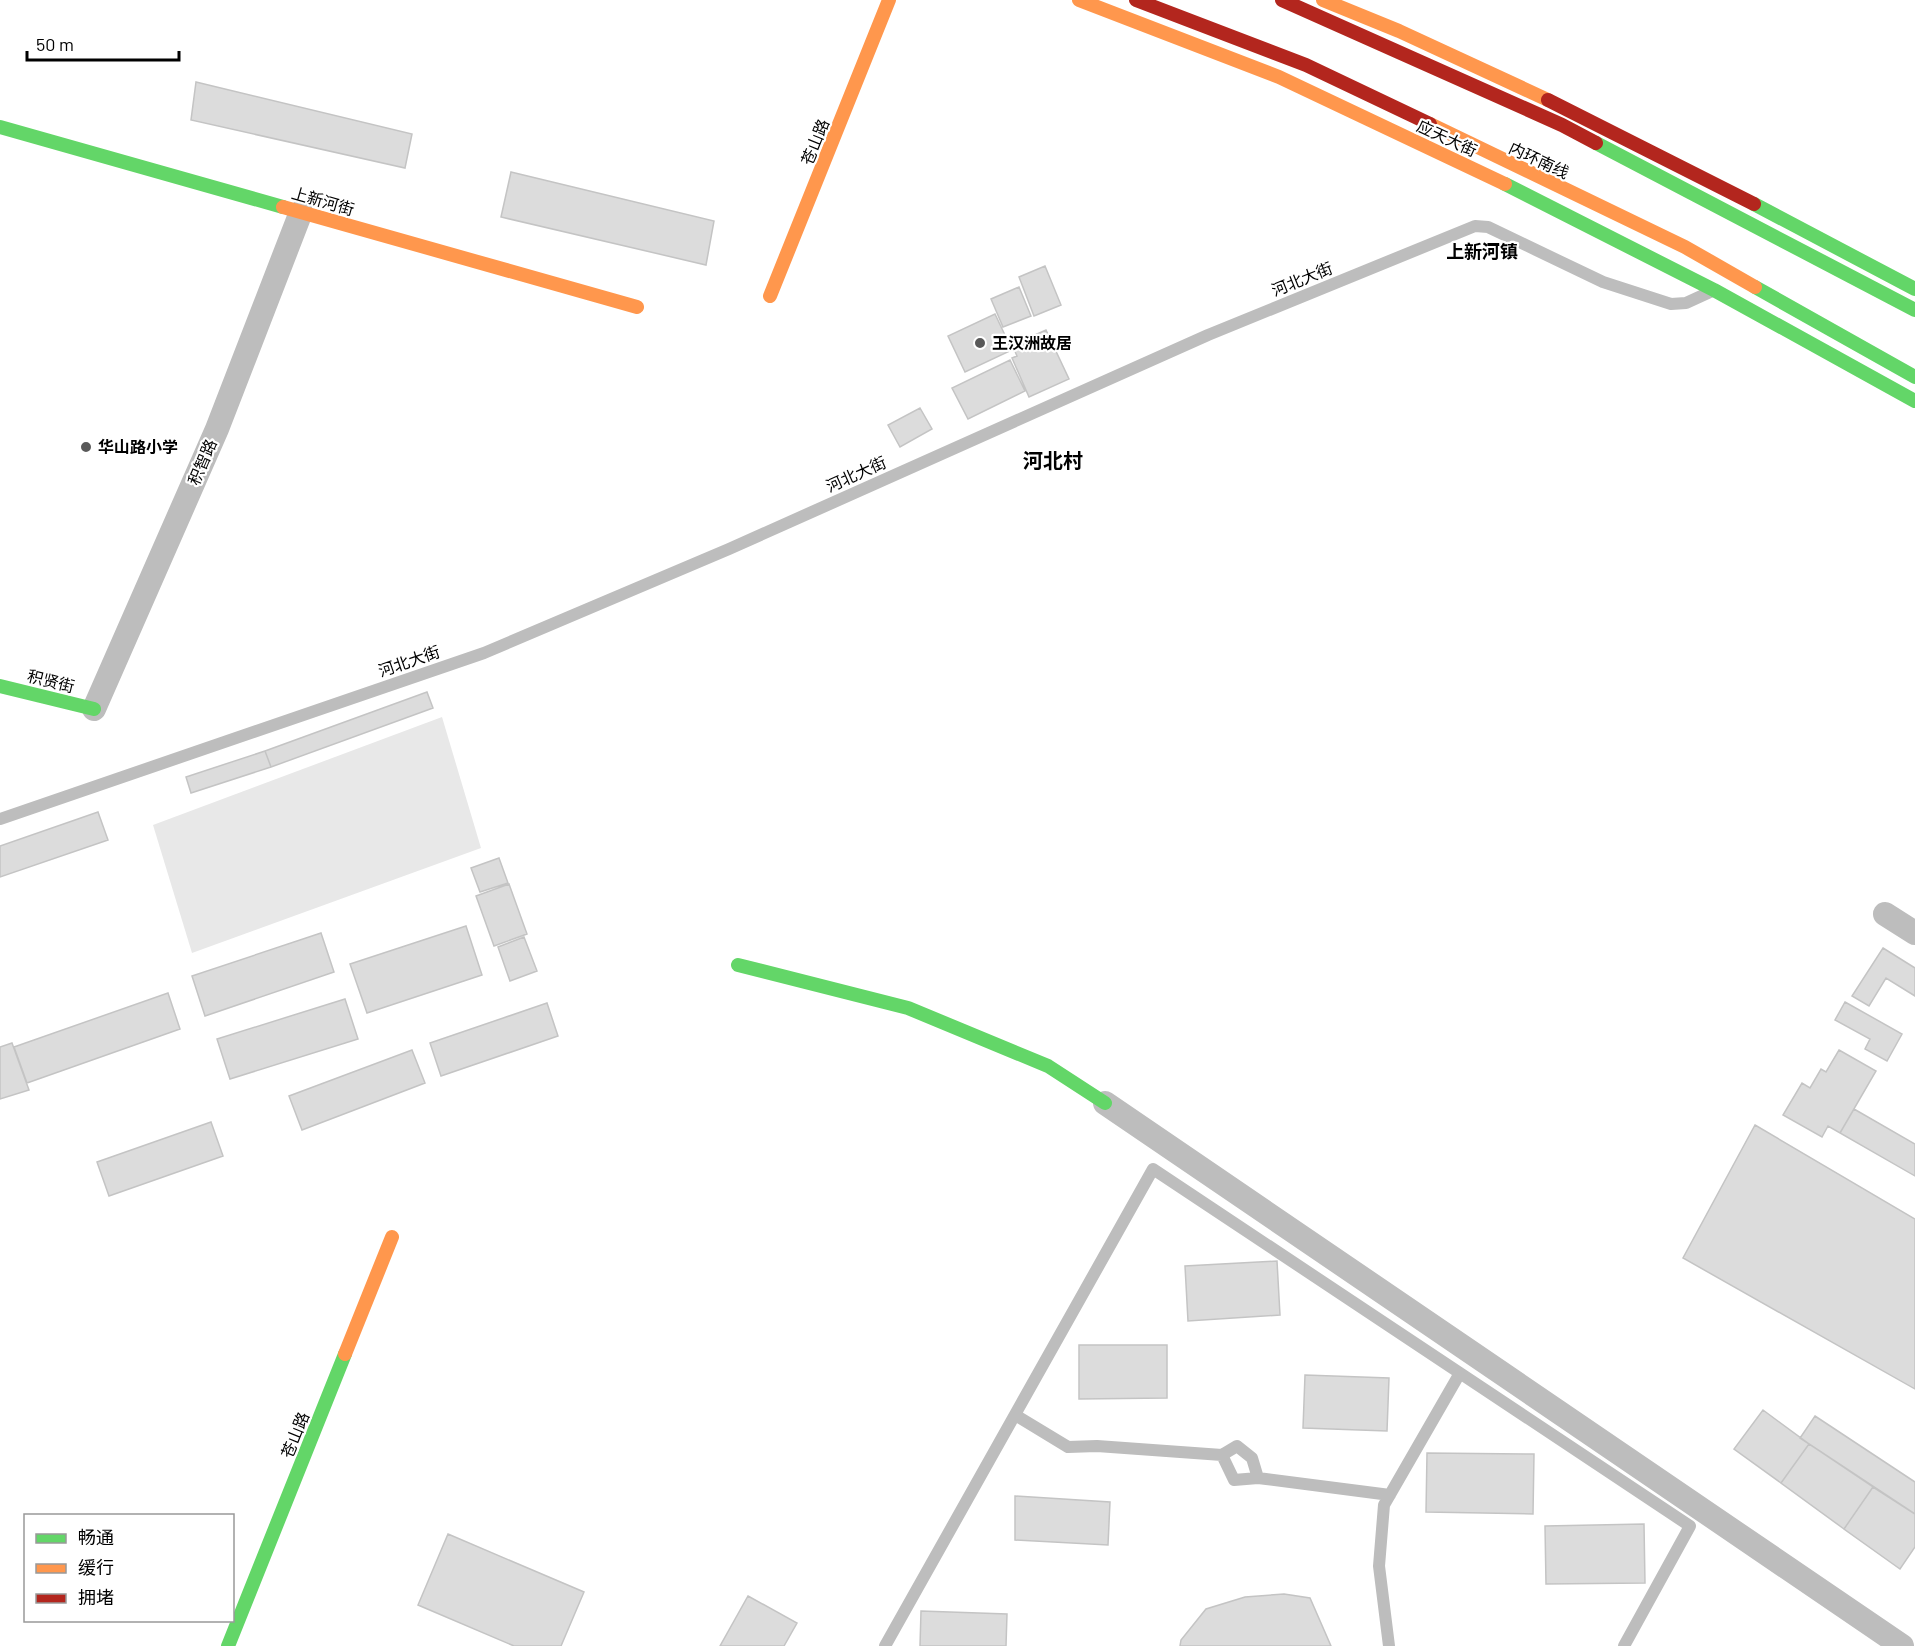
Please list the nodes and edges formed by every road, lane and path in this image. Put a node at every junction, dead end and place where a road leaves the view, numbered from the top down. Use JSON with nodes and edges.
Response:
{"nodes":[{"id":1,"x":889,"y":0,"type":"edge"},
{"id":2,"x":1078,"y":0,"type":"edge"},
{"id":3,"x":1131,"y":0,"type":"edge"},
{"id":4,"x":1136,"y":0,"type":"edge"},
{"id":5,"x":1282,"y":0,"type":"edge"},
{"id":6,"x":1323,"y":0,"type":"edge"},
{"id":7,"x":1153,"y":8,"type":"junction"},
{"id":8,"x":0,"y":127,"type":"edge"},
{"id":9,"x":301,"y":212,"type":"junction"},
{"id":10,"x":1915,"y":289,"type":"edge"},
{"id":11,"x":1714,"y":290,"type":"junction"},
{"id":12,"x":770,"y":296,"type":"dead end"},
{"id":13,"x":637,"y":307,"type":"dead end"},
{"id":14,"x":1915,"y":310,"type":"edge"},
{"id":15,"x":1915,"y":377,"type":"edge"},
{"id":16,"x":1915,"y":401,"type":"edge"},
{"id":17,"x":0,"y":686,"type":"edge"},
{"id":18,"x":94,"y":709,"type":"joint"},
{"id":19,"x":0,"y":819,"type":"edge"},
{"id":20,"x":1885,"y":914,"type":"dead end"},
{"id":21,"x":1915,"y":933,"type":"edge"},
{"id":22,"x":738,"y":965,"type":"dead end"},
{"id":23,"x":1104,"y":1103,"type":"joint"},
{"id":24,"x":392,"y":1237,"type":"dead end"},
{"id":25,"x":1460,"y":1373,"type":"junction"},
{"id":26,"x":1015,"y":1415,"type":"junction"},
{"id":27,"x":1222,"y":1455,"type":"junction"},
{"id":28,"x":1258,"y":1478,"type":"junction"},
{"id":29,"x":1390,"y":1495,"type":"junction"},
{"id":30,"x":228,"y":1646,"type":"edge"},
{"id":31,"x":885,"y":1646,"type":"edge"},
{"id":32,"x":1389,"y":1646,"type":"edge"},
{"id":33,"x":1624,"y":1646,"type":"edge"},
{"id":34,"x":1902,"y":1646,"type":"edge"}],
"edges":[{"from":1,"to":12,"type":"main road","name":"苍山路"},
{"from":2,"to":11,"type":"main road","name":"应天大街"},
{"from":3,"to":7,"type":"main road"},
{"from":4,"to":7,"type":"main road","name":"内环南线"},
{"from":5,"to":14,"type":"main road"},
{"from":6,"to":10,"type":"main road"},
{"from":7,"to":15,"type":"main road","name":"内环南线"},
{"from":8,"to":9,"type":"main road","name":"上新河街"},
{"from":9,"to":13,"type":"main road","name":"上新河街"},
{"from":9,"to":18,"type":"street","name":"积智路"},
{"from":11,"to":16,"type":"main road","name":"应天大街"},
{"from":11,"to":19,"type":"lane","name":"河北大街"},
{"from":17,"to":18,"type":"main road","name":"积贤街"},
{"from":20,"to":21,"type":"street"},
{"from":22,"to":23,"type":"main road"},
{"from":23,"to":34,"type":"street"},
{"from":24,"to":30,"type":"main road","name":"苍山路"},
{"from":25,"to":26,"type":"lane"},
{"from":25,"to":29,"type":"lane"},
{"from":25,"to":33,"type":"lane"},
{"from":26,"to":27,"type":"lane"},
{"from":26,"to":31,"type":"lane"},
{"from":27,"to":28,"type":"lane"},
{"from":27,"to":28,"type":"lane"},
{"from":28,"to":29,"type":"lane"},
{"from":29,"to":32,"type":"lane"}]}
